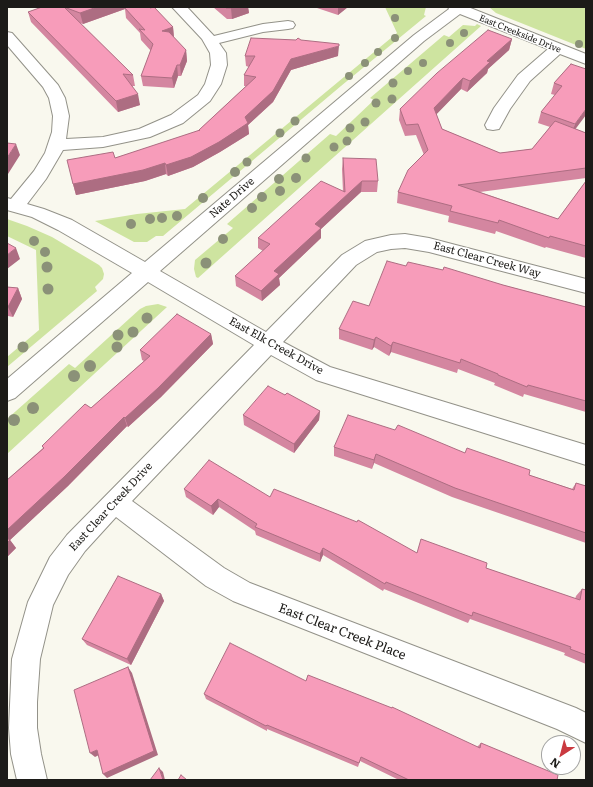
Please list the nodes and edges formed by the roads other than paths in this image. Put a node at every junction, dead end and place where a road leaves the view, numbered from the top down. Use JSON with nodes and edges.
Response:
{"nodes":[{"id":1,"x":179,"y":7,"type":"edge"},
{"id":2,"x":458,"y":7,"type":"edge"},
{"id":3,"x":288,"y":25,"type":"dead end"},
{"id":4,"x":7,"y":36,"type":"edge"},
{"id":5,"x":211,"y":41,"type":"junction"},
{"id":6,"x":557,"y":49,"type":"junction"},
{"id":7,"x":24,"y":55,"type":"junction"},
{"id":8,"x":586,"y":59,"type":"edge"},
{"id":9,"x":9,"y":60,"type":"dead end"},
{"id":10,"x":493,"y":125,"type":"dead end"},
{"id":11,"x":57,"y":145,"type":"junction"},
{"id":12,"x":11,"y":205,"type":"edge"},
{"id":13,"x":147,"y":272,"type":"junction"},
{"id":14,"x":586,"y":286,"type":"edge"},
{"id":15,"x":268,"y":343,"type":"junction"},
{"id":16,"x":7,"y":392,"type":"edge"},
{"id":17,"x":586,"y":455,"type":"edge"},
{"id":18,"x":115,"y":502,"type":"junction"},
{"id":19,"x":15,"y":703,"type":"edge"},
{"id":20,"x":586,"y":729,"type":"edge"},
{"id":21,"x":32,"y":780,"type":"edge"}],
"edges":[{"from":1,"to":5,"type":"street"},
{"from":2,"to":6,"type":"street","name":"East Creekside Drive"},
{"from":2,"to":13,"type":"street","name":"Nate Drive"},
{"from":3,"to":5,"type":"street"},
{"from":4,"to":7,"type":"street"},
{"from":5,"to":11,"type":"street"},
{"from":6,"to":8,"type":"street","name":"East Creekside Drive"},
{"from":6,"to":10,"type":"street"},
{"from":7,"to":9,"type":"street"},
{"from":7,"to":11,"type":"street"},
{"from":11,"to":12,"type":"street"},
{"from":12,"to":13,"type":"street","name":"East Elk Creek Drive"},
{"from":13,"to":15,"type":"street","name":"East Elk Creek Drive"},
{"from":13,"to":16,"type":"street","name":"Nate Drive"},
{"from":14,"to":15,"type":"street","name":"East Clear Creek Way"},
{"from":15,"to":17,"type":"street","name":"East Elk Creek Drive"},
{"from":15,"to":18,"type":"street","name":"East Clear Creek Drive"},
{"from":18,"to":19,"type":"street","name":"East Clear Creek Drive"},
{"from":18,"to":20,"type":"street","name":"East Clear Creek Place"},
{"from":19,"to":21,"type":"street","name":"East Clear Creek Drive"}]}
